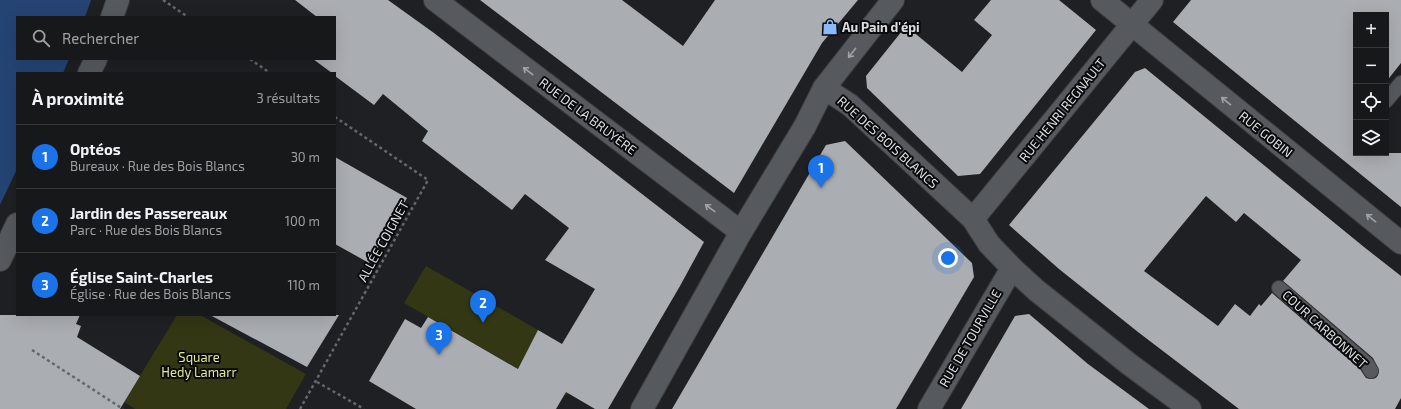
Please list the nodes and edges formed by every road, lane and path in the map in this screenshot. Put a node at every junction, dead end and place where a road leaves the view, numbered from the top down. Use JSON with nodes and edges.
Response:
{"nodes":[{"id":1,"x":118,"y":0,"type":"edge"},
{"id":2,"x":163,"y":0,"type":"edge"},
{"id":3,"x":435,"y":0,"type":"edge"},
{"id":4,"x":893,"y":0,"type":"edge"},
{"id":5,"x":1102,"y":0,"type":"edge"},
{"id":6,"x":1152,"y":0,"type":"edge"},
{"id":7,"x":112,"y":16,"type":"edge"},
{"id":8,"x":187,"y":16,"type":"edge"},
{"id":9,"x":1132,"y":25,"type":"junction"},
{"id":10,"x":96,"y":60,"type":"edge"},
{"id":11,"x":251,"y":60,"type":"edge"},
{"id":12,"x":90,"y":72,"type":"edge"},
{"id":13,"x":269,"y":72,"type":"edge"},
{"id":14,"x":1401,"y":83,"type":"edge"},
{"id":15,"x":824,"y":88,"type":"junction"},
{"id":16,"x":1389,"y":97,"type":"edge"},
{"id":17,"x":336,"y":118,"type":"edge"},
{"id":18,"x":973,"y":219,"type":"junction"},
{"id":19,"x":16,"y":226,"type":"edge"},
{"id":20,"x":741,"y":232,"type":"junction"},
{"id":21,"x":1401,"y":243,"type":"edge"},
{"id":22,"x":0,"y":260,"type":"edge"},
{"id":23,"x":1012,"y":268,"type":"junction"},
{"id":24,"x":1279,"y":288,"type":"dead end"},
{"id":25,"x":32,"y":350,"type":"dead end"},
{"id":26,"x":1371,"y":371,"type":"dead end"},
{"id":27,"x":317,"y":382,"type":"junction"},
{"id":28,"x":123,"y":409,"type":"edge"},
{"id":29,"x":300,"y":409,"type":"edge"},
{"id":30,"x":364,"y":409,"type":"edge"},
{"id":31,"x":642,"y":409,"type":"edge"},
{"id":32,"x":929,"y":409,"type":"edge"},
{"id":33,"x":1190,"y":409,"type":"edge"}],
"edges":[{"from":1,"to":7,"type":"street"},
{"from":2,"to":8,"type":"path"},
{"from":20,"to":3,"type":"street","name":"RUE DE LA BRUYÈRE","one_way":true},
{"from":4,"to":15,"type":"street","one_way":true},
{"from":5,"to":9,"type":"street","name":"RUE GOBIN"},
{"from":6,"to":9,"type":"street","name":"RUE HENRI REGNAULT"},
{"from":9,"to":18,"type":"street","name":"RUE HENRI REGNAULT"},
{"from":21,"to":9,"type":"street","name":"RUE GOBIN","one_way":true},
{"from":10,"to":12,"type":"street"},
{"from":11,"to":13,"type":"path"},
{"from":14,"to":16,"type":"lane"},
{"from":15,"to":18,"type":"street","name":"RUE DES BOIS BLANCS"},
{"from":15,"to":20,"type":"street","name":"RUE DES BOIS BLANCS"},
{"from":17,"to":27,"type":"path","name":"ALLÉE COIGNET"},
{"from":18,"to":23,"type":"street","name":"RUE DES BOIS BLANCS"},
{"from":19,"to":22,"type":"street"},
{"from":20,"to":31,"type":"street","name":"RUE DES BOIS BLANCS"},
{"from":23,"to":32,"type":"street","name":"RUE DE TOURVILLE"},
{"from":23,"to":33,"type":"street","name":"RUE DES BOIS BLANCS"},
{"from":24,"to":26,"type":"lane","name":"COUR CARBONNET"},
{"from":25,"to":28,"type":"path"},
{"from":27,"to":29,"type":"path","name":"ALLÉE COIGNET"},
{"from":27,"to":30,"type":"path"}]}
